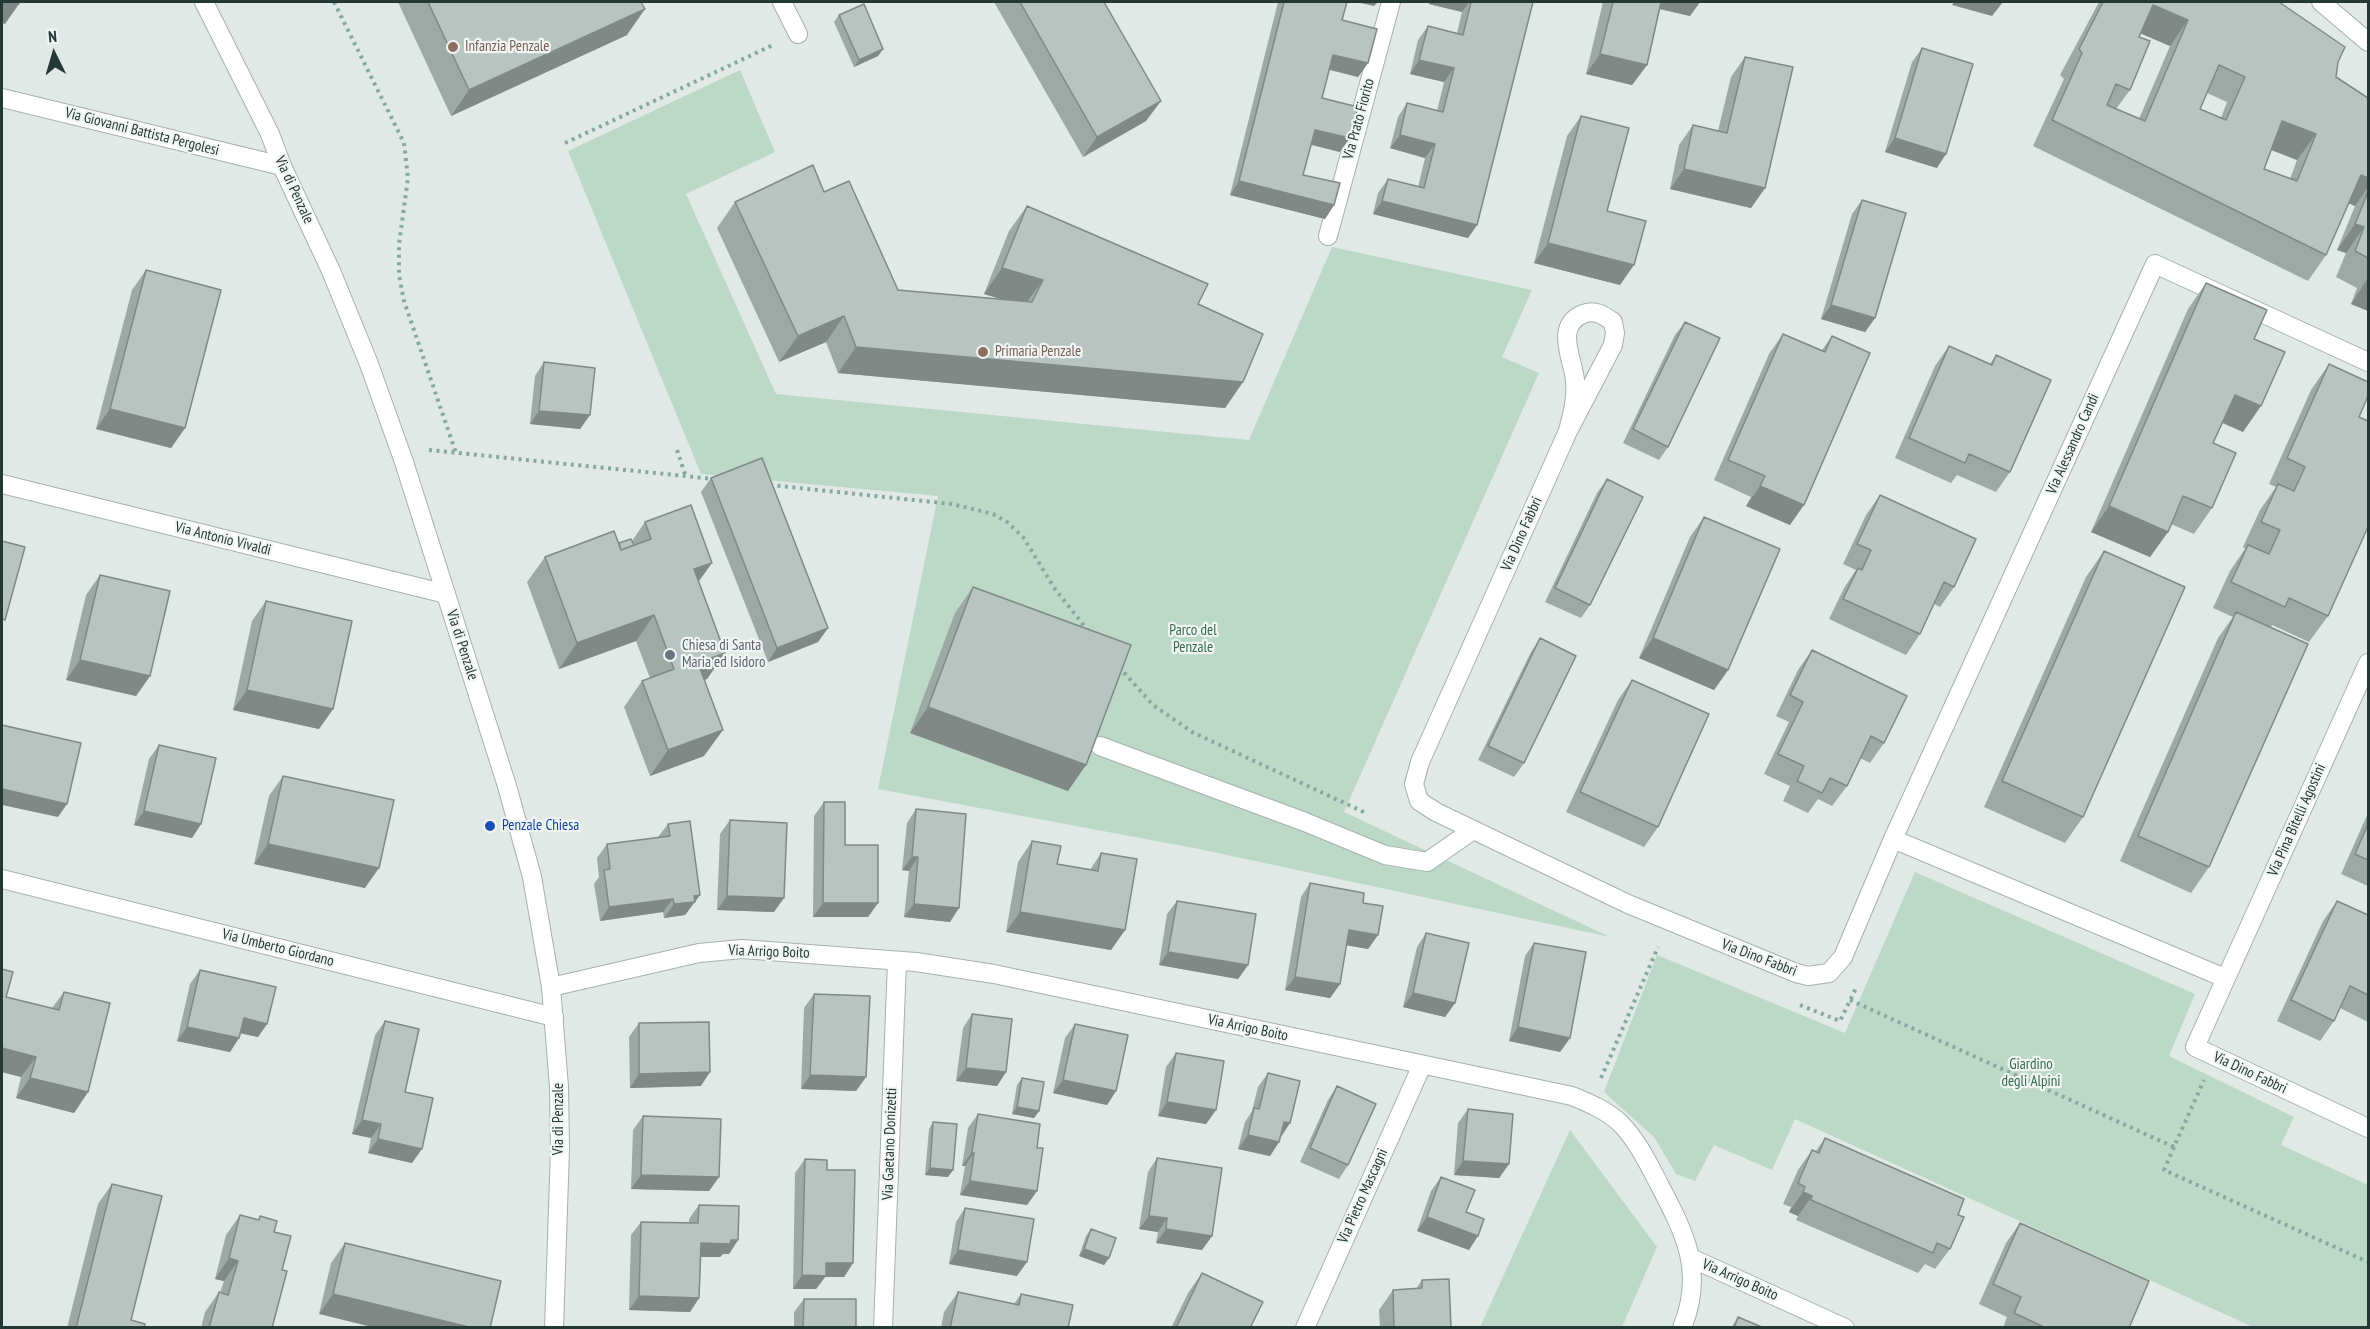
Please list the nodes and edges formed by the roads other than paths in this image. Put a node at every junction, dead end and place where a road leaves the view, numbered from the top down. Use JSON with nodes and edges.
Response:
{"nodes":[{"id":1,"x":204,"y":2,"type":"edge"},
{"id":2,"x":782,"y":2,"type":"edge"},
{"id":3,"x":1390,"y":2,"type":"edge"},
{"id":4,"x":2321,"y":2,"type":"edge"},
{"id":5,"x":798,"y":34,"type":"road end"},
{"id":6,"x":2368,"y":42,"type":"edge"},
{"id":7,"x":2,"y":98,"type":"edge"},
{"id":8,"x":282,"y":166,"type":"junction"},
{"id":9,"x":1328,"y":236,"type":"dead end"},
{"id":10,"x":2368,"y":362,"type":"edge"},
{"id":11,"x":1568,"y":431,"type":"junction"},
{"id":12,"x":2,"y":484,"type":"edge"},
{"id":13,"x":446,"y":594,"type":"junction"},
{"id":14,"x":2368,"y":663,"type":"edge"},
{"id":15,"x":2363,"y":688,"type":"edge"},
{"id":16,"x":1100,"y":746,"type":"edge"},
{"id":17,"x":1473,"y":830,"type":"junction"},
{"id":18,"x":1893,"y":839,"type":"junction"},
{"id":19,"x":2,"y":879,"type":"edge"},
{"id":20,"x":897,"y":961,"type":"junction"},
{"id":21,"x":2225,"y":978,"type":"junction"},
{"id":22,"x":551,"y":987,"type":"junction"},
{"id":23,"x":554,"y":1017,"type":"junction"},
{"id":24,"x":1422,"y":1065,"type":"junction"},
{"id":25,"x":2368,"y":1128,"type":"edge"},
{"id":26,"x":1691,"y":1258,"type":"junction"},
{"id":27,"x":554,"y":1328,"type":"edge"},
{"id":28,"x":884,"y":1328,"type":"edge"},
{"id":29,"x":1305,"y":1328,"type":"edge"},
{"id":30,"x":1682,"y":1328,"type":"edge"},
{"id":31,"x":1845,"y":1328,"type":"edge"}],
"edges":[{"from":1,"to":8,"type":"street","name":"Via di Penzale"},
{"from":2,"to":5,"type":"street"},
{"from":3,"to":9,"type":"street","name":"Via Prato Fiorito"},
{"from":4,"to":6,"type":"street"},
{"from":7,"to":8,"type":"street","name":"Via Giovanni Battista Pergolesi"},
{"from":8,"to":13,"type":"street","name":"Via di Penzale"},
{"from":10,"to":18,"type":"street","name":"Via Alessandro Candi"},
{"from":11,"to":11,"type":"street","name":"Via Dino Fabbri"},
{"from":11,"to":17,"type":"street","name":"Via Dino Fabbri"},
{"from":12,"to":13,"type":"street","name":"Via Antonio Vivaldi"},
{"from":13,"to":22,"type":"street","name":"Via di Penzale"},
{"from":14,"to":15,"type":"street","name":"Via Pina Bitelli Agostini"},
{"from":15,"to":21,"type":"street","name":"Via Pina Bitelli Agostini"},
{"from":16,"to":17,"type":"street"},
{"from":17,"to":18,"type":"street","name":"Via Dino Fabbri"},
{"from":18,"to":21,"type":"street"},
{"from":19,"to":23,"type":"street","name":"Via Umberto Giordano"},
{"from":20,"to":22,"type":"street","name":"Via Arrigo Boito"},
{"from":20,"to":24,"type":"street","name":"Via Arrigo Boito"},
{"from":20,"to":28,"type":"street","name":"Via Gaetano Donizetti"},
{"from":21,"to":25,"type":"street","name":"Via Dino Fabbri"},
{"from":22,"to":23,"type":"street","name":"Via di Penzale"},
{"from":23,"to":27,"type":"street","name":"Via di Penzale"},
{"from":24,"to":26,"type":"street","name":"Via Arrigo Boito"},
{"from":24,"to":29,"type":"street","name":"Via Pietro Mascagni"},
{"from":26,"to":30,"type":"street"},
{"from":26,"to":31,"type":"street","name":"Via Arrigo Boito"}]}
